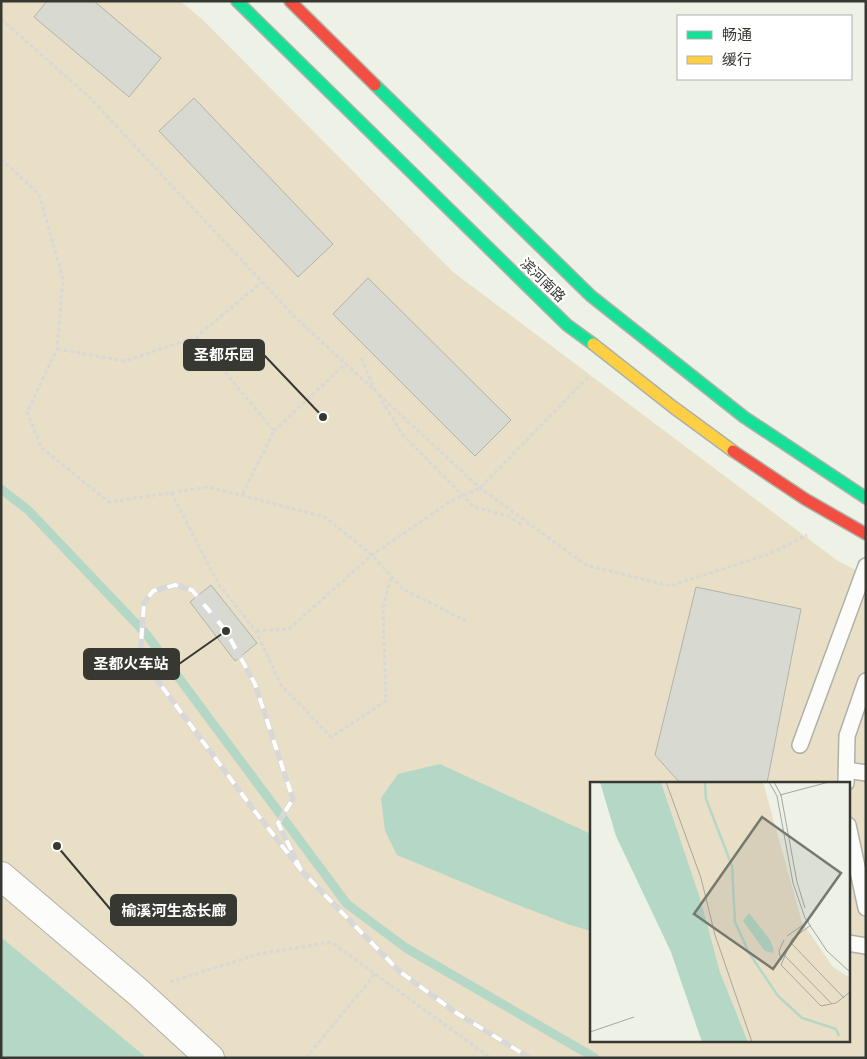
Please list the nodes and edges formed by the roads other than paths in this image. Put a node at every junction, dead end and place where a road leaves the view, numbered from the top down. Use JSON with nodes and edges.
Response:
{"nodes":[{"id":1,"x":237,"y":1,"type":"edge"},
{"id":2,"x":290,"y":1,"type":"edge"},
{"id":3,"x":866,"y":498,"type":"edge"},
{"id":4,"x":866,"y":534,"type":"edge"},
{"id":5,"x":866,"y":566,"type":"edge"},
{"id":6,"x":866,"y":680,"type":"edge"},
{"id":7,"x":800,"y":744,"type":"dead end"},
{"id":8,"x":866,"y":774,"type":"edge"},
{"id":9,"x":846,"y":776,"type":"edge"},
{"id":10,"x":850,"y":834,"type":"edge"},
{"id":11,"x":1,"y":876,"type":"edge"},
{"id":12,"x":865,"y":898,"type":"edge"},
{"id":13,"x":850,"y":943,"type":"edge"},
{"id":14,"x":866,"y":946,"type":"edge"},
{"id":15,"x":210,"y":1058,"type":"edge"}],
"edges":[{"from":1,"to":4,"type":"main road","name":"滨河南路"},
{"from":2,"to":3,"type":"main road","name":"滨河南路"},
{"from":5,"to":7,"type":"lane"},
{"from":6,"to":9,"type":"lane"},
{"from":8,"to":9,"type":"lane"},
{"from":10,"to":12,"type":"lane"},
{"from":11,"to":15,"type":"street"},
{"from":13,"to":14,"type":"lane"}]}
